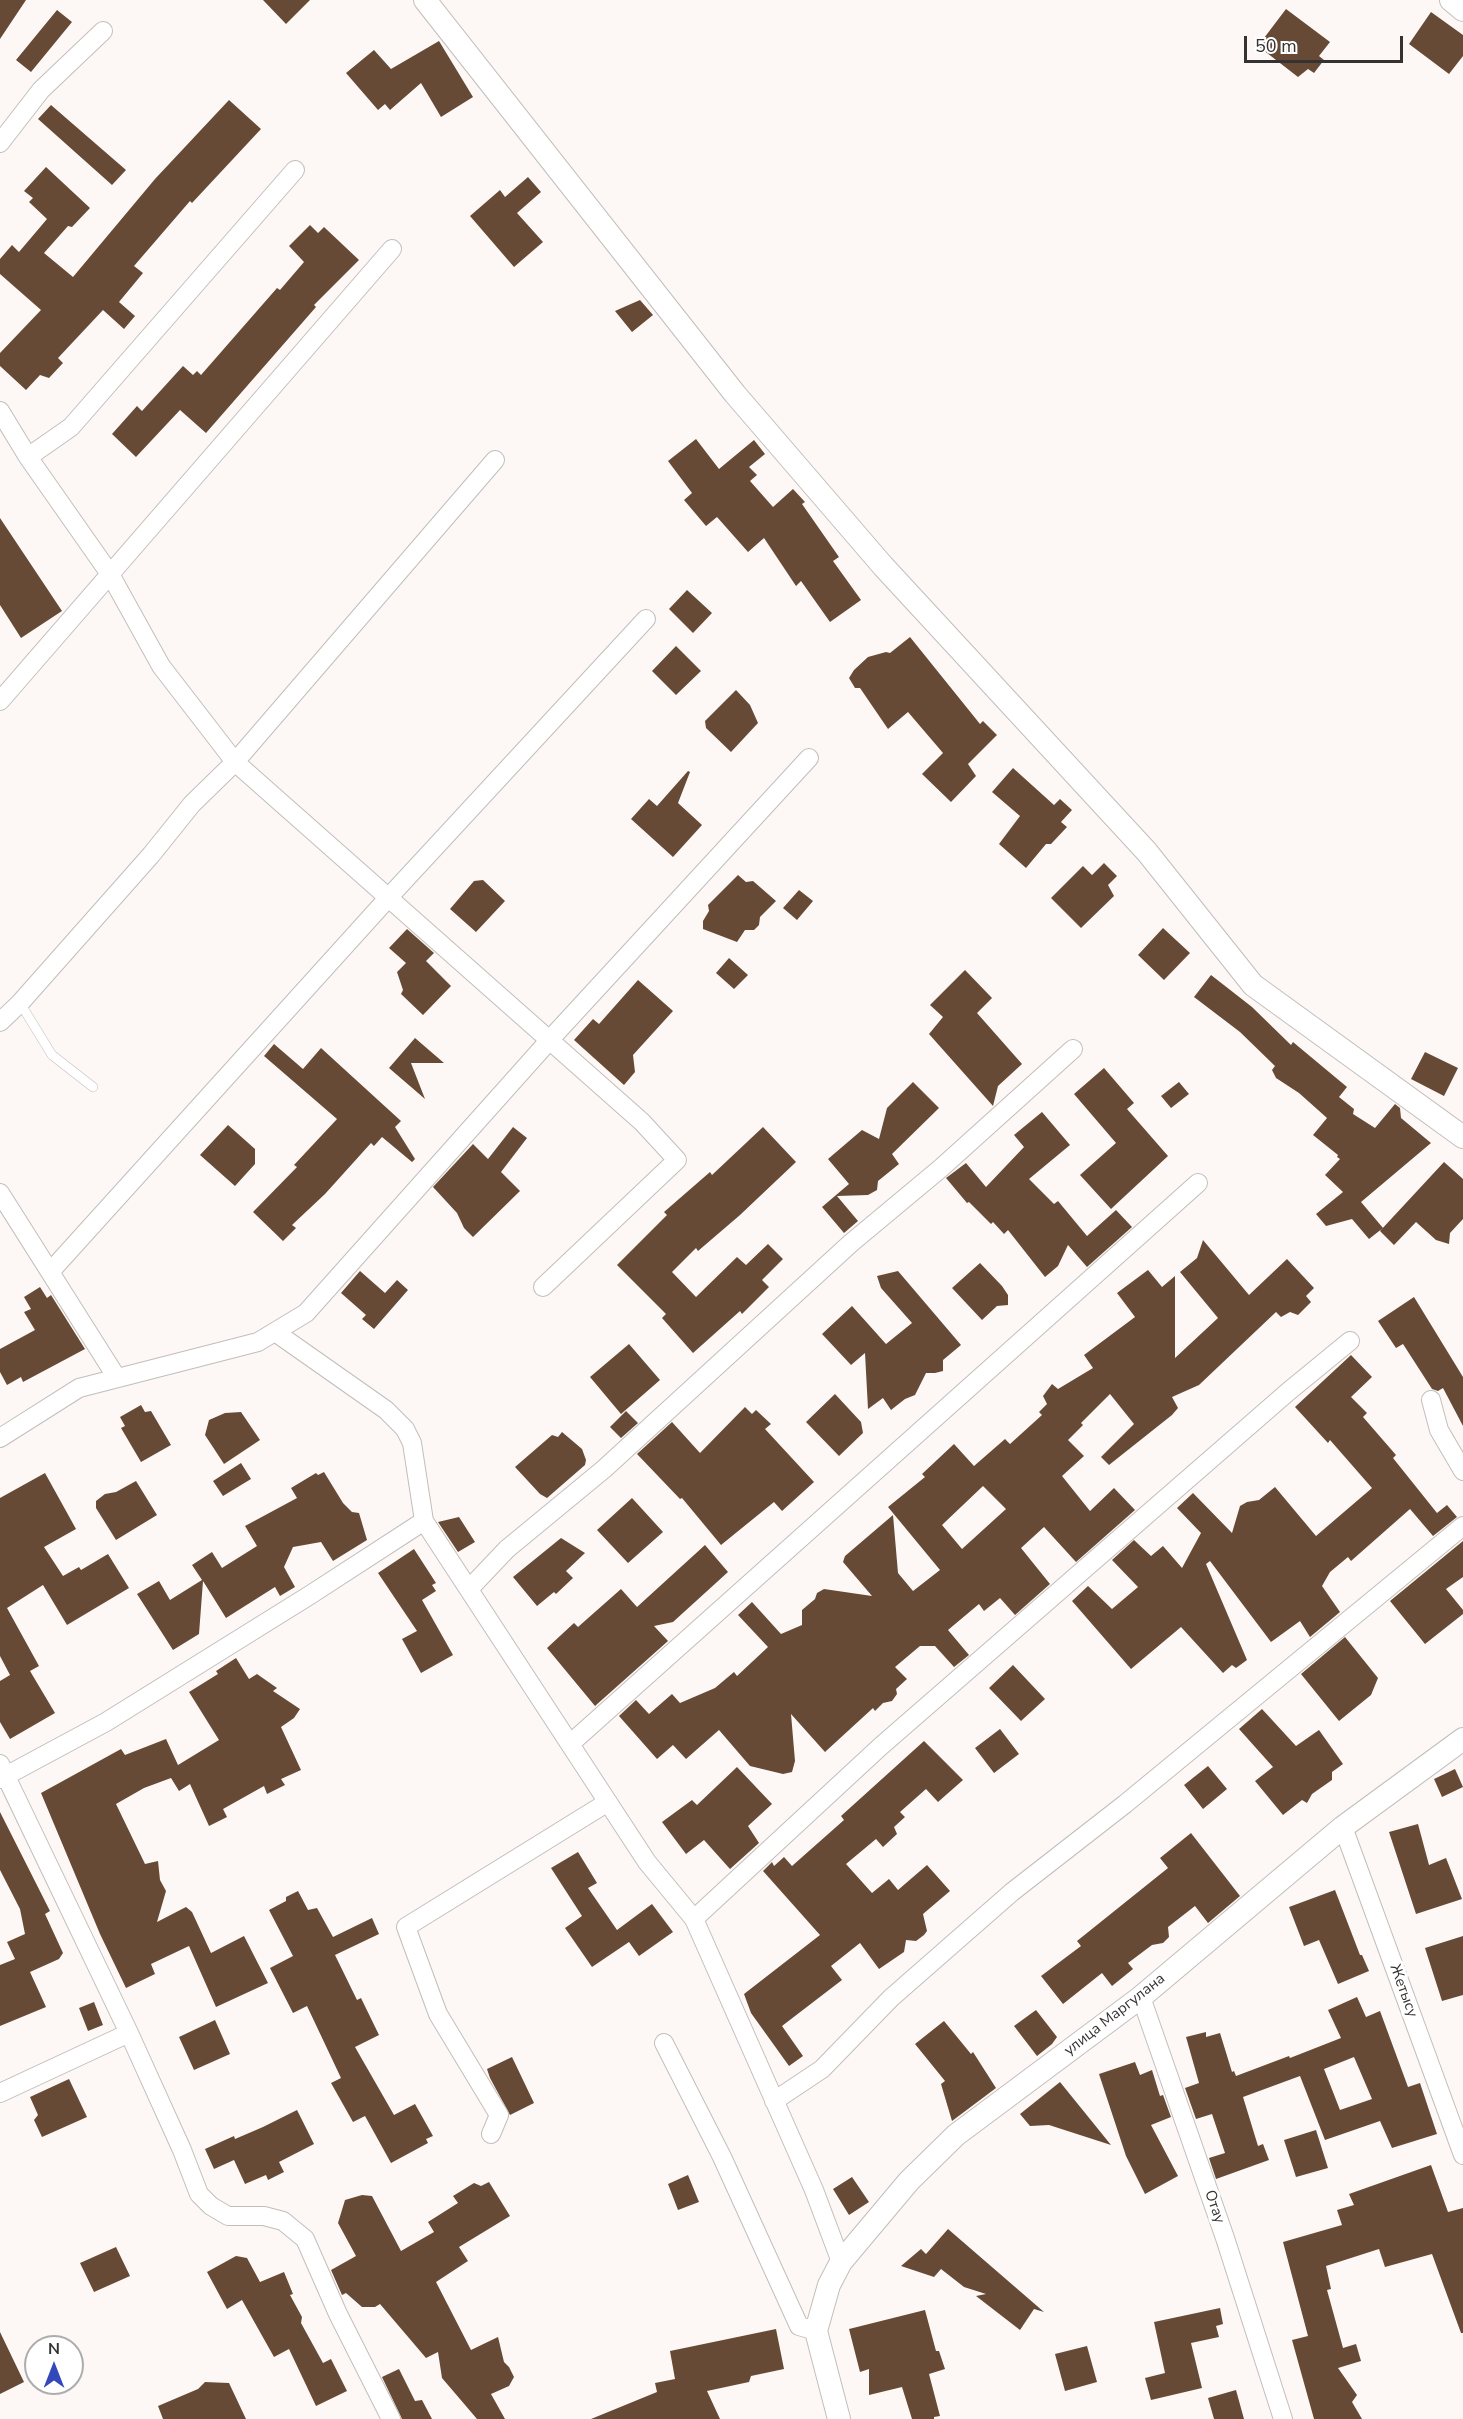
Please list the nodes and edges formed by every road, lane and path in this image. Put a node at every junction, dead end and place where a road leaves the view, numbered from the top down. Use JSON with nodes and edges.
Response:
{"nodes":[{"id":1,"x":424,"y":0,"type":"edge"},
{"id":2,"x":1451,"y":0,"type":"edge"},
{"id":3,"x":1463,"y":10,"type":"edge"},
{"id":4,"x":103,"y":31,"type":"dead end"},
{"id":5,"x":0,"y":143,"type":"edge"},
{"id":6,"x":295,"y":170,"type":"dead end"},
{"id":7,"x":392,"y":249,"type":"dead end"},
{"id":8,"x":0,"y":411,"type":"edge"},
{"id":9,"x":28,"y":457,"type":"junction"},
{"id":10,"x":495,"y":459,"type":"dead end"},
{"id":11,"x":110,"y":574,"type":"junction"},
{"id":12,"x":646,"y":619,"type":"dead end"},
{"id":13,"x":0,"y":701,"type":"edge"},
{"id":14,"x":809,"y":758,"type":"dead end"},
{"id":15,"x":235,"y":762,"type":"junction"},
{"id":16,"x":390,"y":897,"type":"junction"},
{"id":17,"x":20,"y":1003,"type":"junction"},
{"id":18,"x":0,"y":1022,"type":"edge"},
{"id":19,"x":549,"y":1041,"type":"junction"},
{"id":20,"x":1073,"y":1048,"type":"dead end"},
{"id":21,"x":93,"y":1087,"type":"dead end"},
{"id":22,"x":1463,"y":1137,"type":"edge"},
{"id":23,"x":1198,"y":1183,"type":"dead end"},
{"id":24,"x":0,"y":1193,"type":"edge"},
{"id":25,"x":50,"y":1272,"type":"junction"},
{"id":26,"x":543,"y":1287,"type":"dead end"},
{"id":27,"x":275,"y":1332,"type":"junction"},
{"id":28,"x":1350,"y":1341,"type":"dead end"},
{"id":29,"x":117,"y":1378,"type":"junction"},
{"id":30,"x":1431,"y":1400,"type":"dead end"},
{"id":31,"x":0,"y":1438,"type":"edge"},
{"id":32,"x":1463,"y":1471,"type":"edge"},
{"id":33,"x":424,"y":1521,"type":"junction"},
{"id":34,"x":1463,"y":1526,"type":"edge"},
{"id":35,"x":469,"y":1589,"type":"junction"},
{"id":36,"x":1463,"y":1738,"type":"edge"},
{"id":37,"x":570,"y":1743,"type":"junction"},
{"id":38,"x":2,"y":1773,"type":"edge"},
{"id":39,"x":608,"y":1802,"type":"junction"},
{"id":40,"x":1343,"y":1827,"type":"junction"},
{"id":41,"x":694,"y":1919,"type":"junction"},
{"id":42,"x":1141,"y":1997,"type":"junction"},
{"id":43,"x":129,"y":2033,"type":"junction"},
{"id":44,"x":664,"y":2043,"type":"dead end"},
{"id":45,"x":0,"y":2093,"type":"edge"},
{"id":46,"x":774,"y":2101,"type":"junction"},
{"id":47,"x":491,"y":2134,"type":"dead end"},
{"id":48,"x":1463,"y":2155,"type":"edge"},
{"id":49,"x":841,"y":2262,"type":"junction"},
{"id":50,"x":816,"y":2331,"type":"junction"},
{"id":51,"x":391,"y":2419,"type":"edge"},
{"id":52,"x":839,"y":2419,"type":"edge"},
{"id":53,"x":1283,"y":2419,"type":"edge"}],
"edges":[{"from":1,"to":22,"type":"street"},
{"from":2,"to":3,"type":"street"},
{"from":4,"to":5,"type":"street"},
{"from":6,"to":9,"type":"street"},
{"from":7,"to":11,"type":"street"},
{"from":8,"to":9,"type":"street"},
{"from":9,"to":11,"type":"street"},
{"from":10,"to":15,"type":"street"},
{"from":11,"to":13,"type":"street"},
{"from":11,"to":15,"type":"street"},
{"from":12,"to":16,"type":"street"},
{"from":14,"to":19,"type":"street"},
{"from":15,"to":16,"type":"street"},
{"from":15,"to":17,"type":"street"},
{"from":16,"to":19,"type":"street"},
{"from":16,"to":25,"type":"street"},
{"from":17,"to":18,"type":"street"},
{"from":17,"to":21,"type":"lane"},
{"from":19,"to":26,"type":"street"},
{"from":19,"to":27,"type":"street"},
{"from":20,"to":35,"type":"street"},
{"from":23,"to":37,"type":"street"},
{"from":24,"to":25,"type":"street"},
{"from":25,"to":29,"type":"street"},
{"from":27,"to":29,"type":"street"},
{"from":27,"to":33,"type":"street"},
{"from":28,"to":41,"type":"street"},
{"from":29,"to":31,"type":"street"},
{"from":30,"to":32,"type":"street"},
{"from":33,"to":35,"type":"street"},
{"from":33,"to":38,"type":"street"},
{"from":34,"to":46,"type":"street"},
{"from":35,"to":37,"type":"street"},
{"from":36,"to":40,"type":"street","name":"улица Маргулана"},
{"from":37,"to":39,"type":"street"},
{"from":38,"to":43,"type":"street"},
{"from":39,"to":41,"type":"street"},
{"from":39,"to":47,"type":"street"},
{"from":40,"to":42,"type":"street","name":"улица Маргулана"},
{"from":40,"to":48,"type":"street","name":"Жетысу"},
{"from":41,"to":46,"type":"street"},
{"from":42,"to":49,"type":"street","name":"улица Маргулана"},
{"from":42,"to":53,"type":"street","name":"Отау"},
{"from":43,"to":45,"type":"street"},
{"from":43,"to":51,"type":"street"},
{"from":44,"to":50,"type":"street"},
{"from":46,"to":49,"type":"street"},
{"from":49,"to":50,"type":"street","name":"улица Маргулана"},
{"from":50,"to":52,"type":"street"}]}
